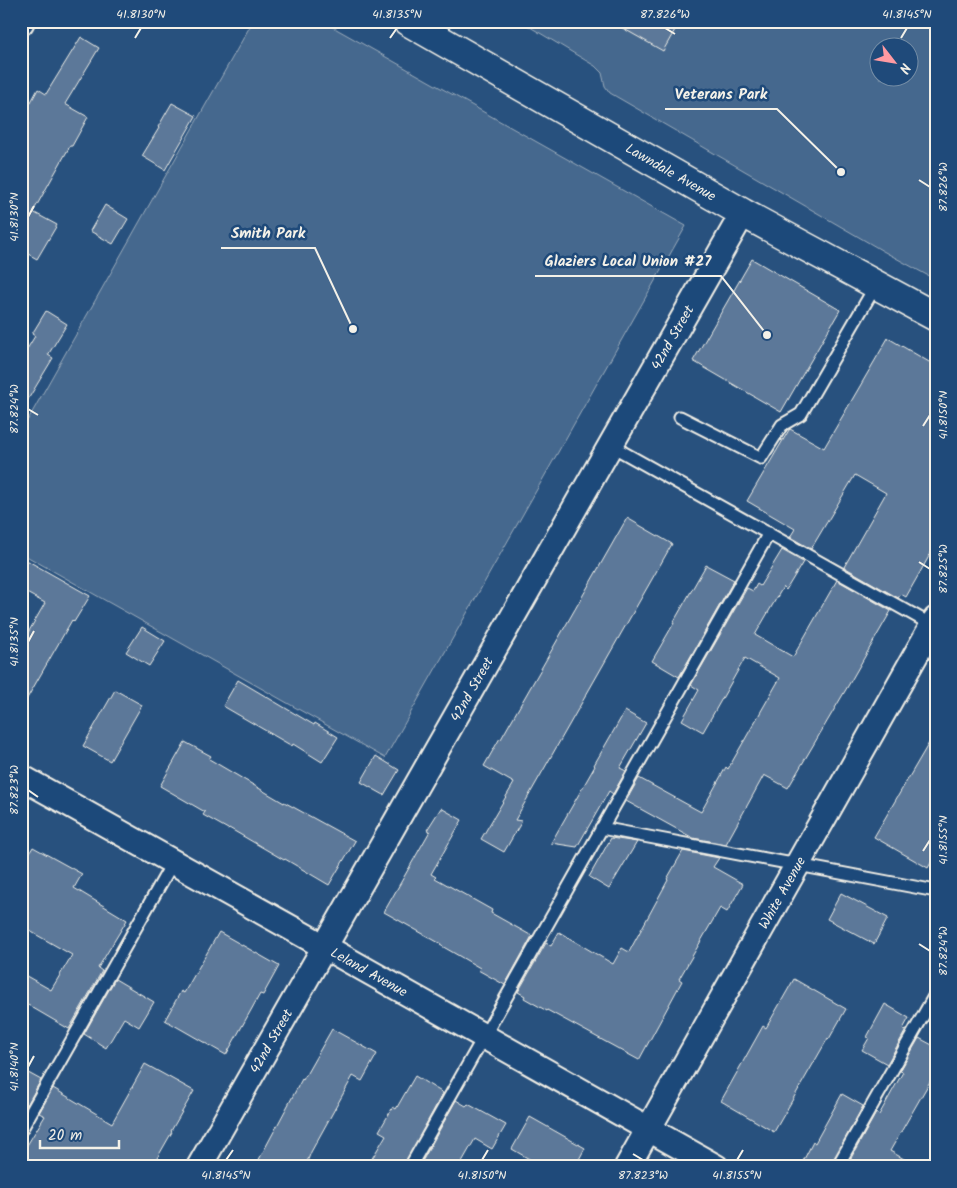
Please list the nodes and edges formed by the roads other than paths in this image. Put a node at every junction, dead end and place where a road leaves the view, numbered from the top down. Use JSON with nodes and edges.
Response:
{"nodes":[{"id":1,"x":407,"y":21,"type":"edge"},
{"id":2,"x":743,"y":213,"type":"junction"},
{"id":3,"x":876,"y":285,"type":"junction"},
{"id":4,"x":936,"y":317,"type":"edge"},
{"id":5,"x":680,"y":417,"type":"dead end"},
{"id":6,"x":610,"y":445,"type":"junction"},
{"id":7,"x":769,"y":533,"type":"junction"},
{"id":8,"x":934,"y":622,"type":"edge"},
{"id":9,"x":21,"y":777,"type":"edge"},
{"id":10,"x":601,"y":828,"type":"junction"},
{"id":11,"x":173,"y":862,"type":"junction"},
{"id":12,"x":797,"y":866,"type":"junction"},
{"id":13,"x":936,"y":891,"type":"edge"},
{"id":14,"x":324,"y":946,"type":"junction"},
{"id":15,"x":936,"y":993,"type":"edge"},
{"id":16,"x":483,"y":1036,"type":"junction"},
{"id":17,"x":649,"y":1129,"type":"junction"},
{"id":18,"x":21,"y":1130,"type":"edge"},
{"id":19,"x":200,"y":1167,"type":"edge"},
{"id":20,"x":410,"y":1167,"type":"edge"},
{"id":21,"x":627,"y":1167,"type":"edge"},
{"id":22,"x":716,"y":1167,"type":"edge"},
{"id":23,"x":837,"y":1167,"type":"edge"}],
"edges":[{"from":1,"to":2,"type":"street","name":"Lawndale Avenue"},
{"from":2,"to":3,"type":"street","name":"Lawndale Avenue"},
{"from":2,"to":6,"type":"street","name":"42nd Street"},
{"from":3,"to":4,"type":"street","name":"Lawndale Avenue"},
{"from":3,"to":5,"type":"lane"},
{"from":6,"to":7,"type":"lane"},
{"from":6,"to":14,"type":"street","name":"42nd Street"},
{"from":7,"to":8,"type":"lane"},
{"from":7,"to":10,"type":"lane"},
{"from":8,"to":12,"type":"street","name":"White Avenue"},
{"from":9,"to":11,"type":"street","name":"Leland Avenue"},
{"from":10,"to":12,"type":"lane"},
{"from":10,"to":16,"type":"lane"},
{"from":11,"to":14,"type":"street","name":"Leland Avenue"},
{"from":11,"to":18,"type":"lane"},
{"from":12,"to":13,"type":"lane"},
{"from":12,"to":17,"type":"street","name":"White Avenue"},
{"from":14,"to":16,"type":"street","name":"Leland Avenue"},
{"from":14,"to":19,"type":"street","name":"42nd Street"},
{"from":15,"to":23,"type":"lane"},
{"from":16,"to":17,"type":"street","name":"Leland Avenue"},
{"from":16,"to":20,"type":"lane"},
{"from":17,"to":21,"type":"street","name":"White Avenue"},
{"from":17,"to":22,"type":"street","name":"Leland Avenue"}]}
